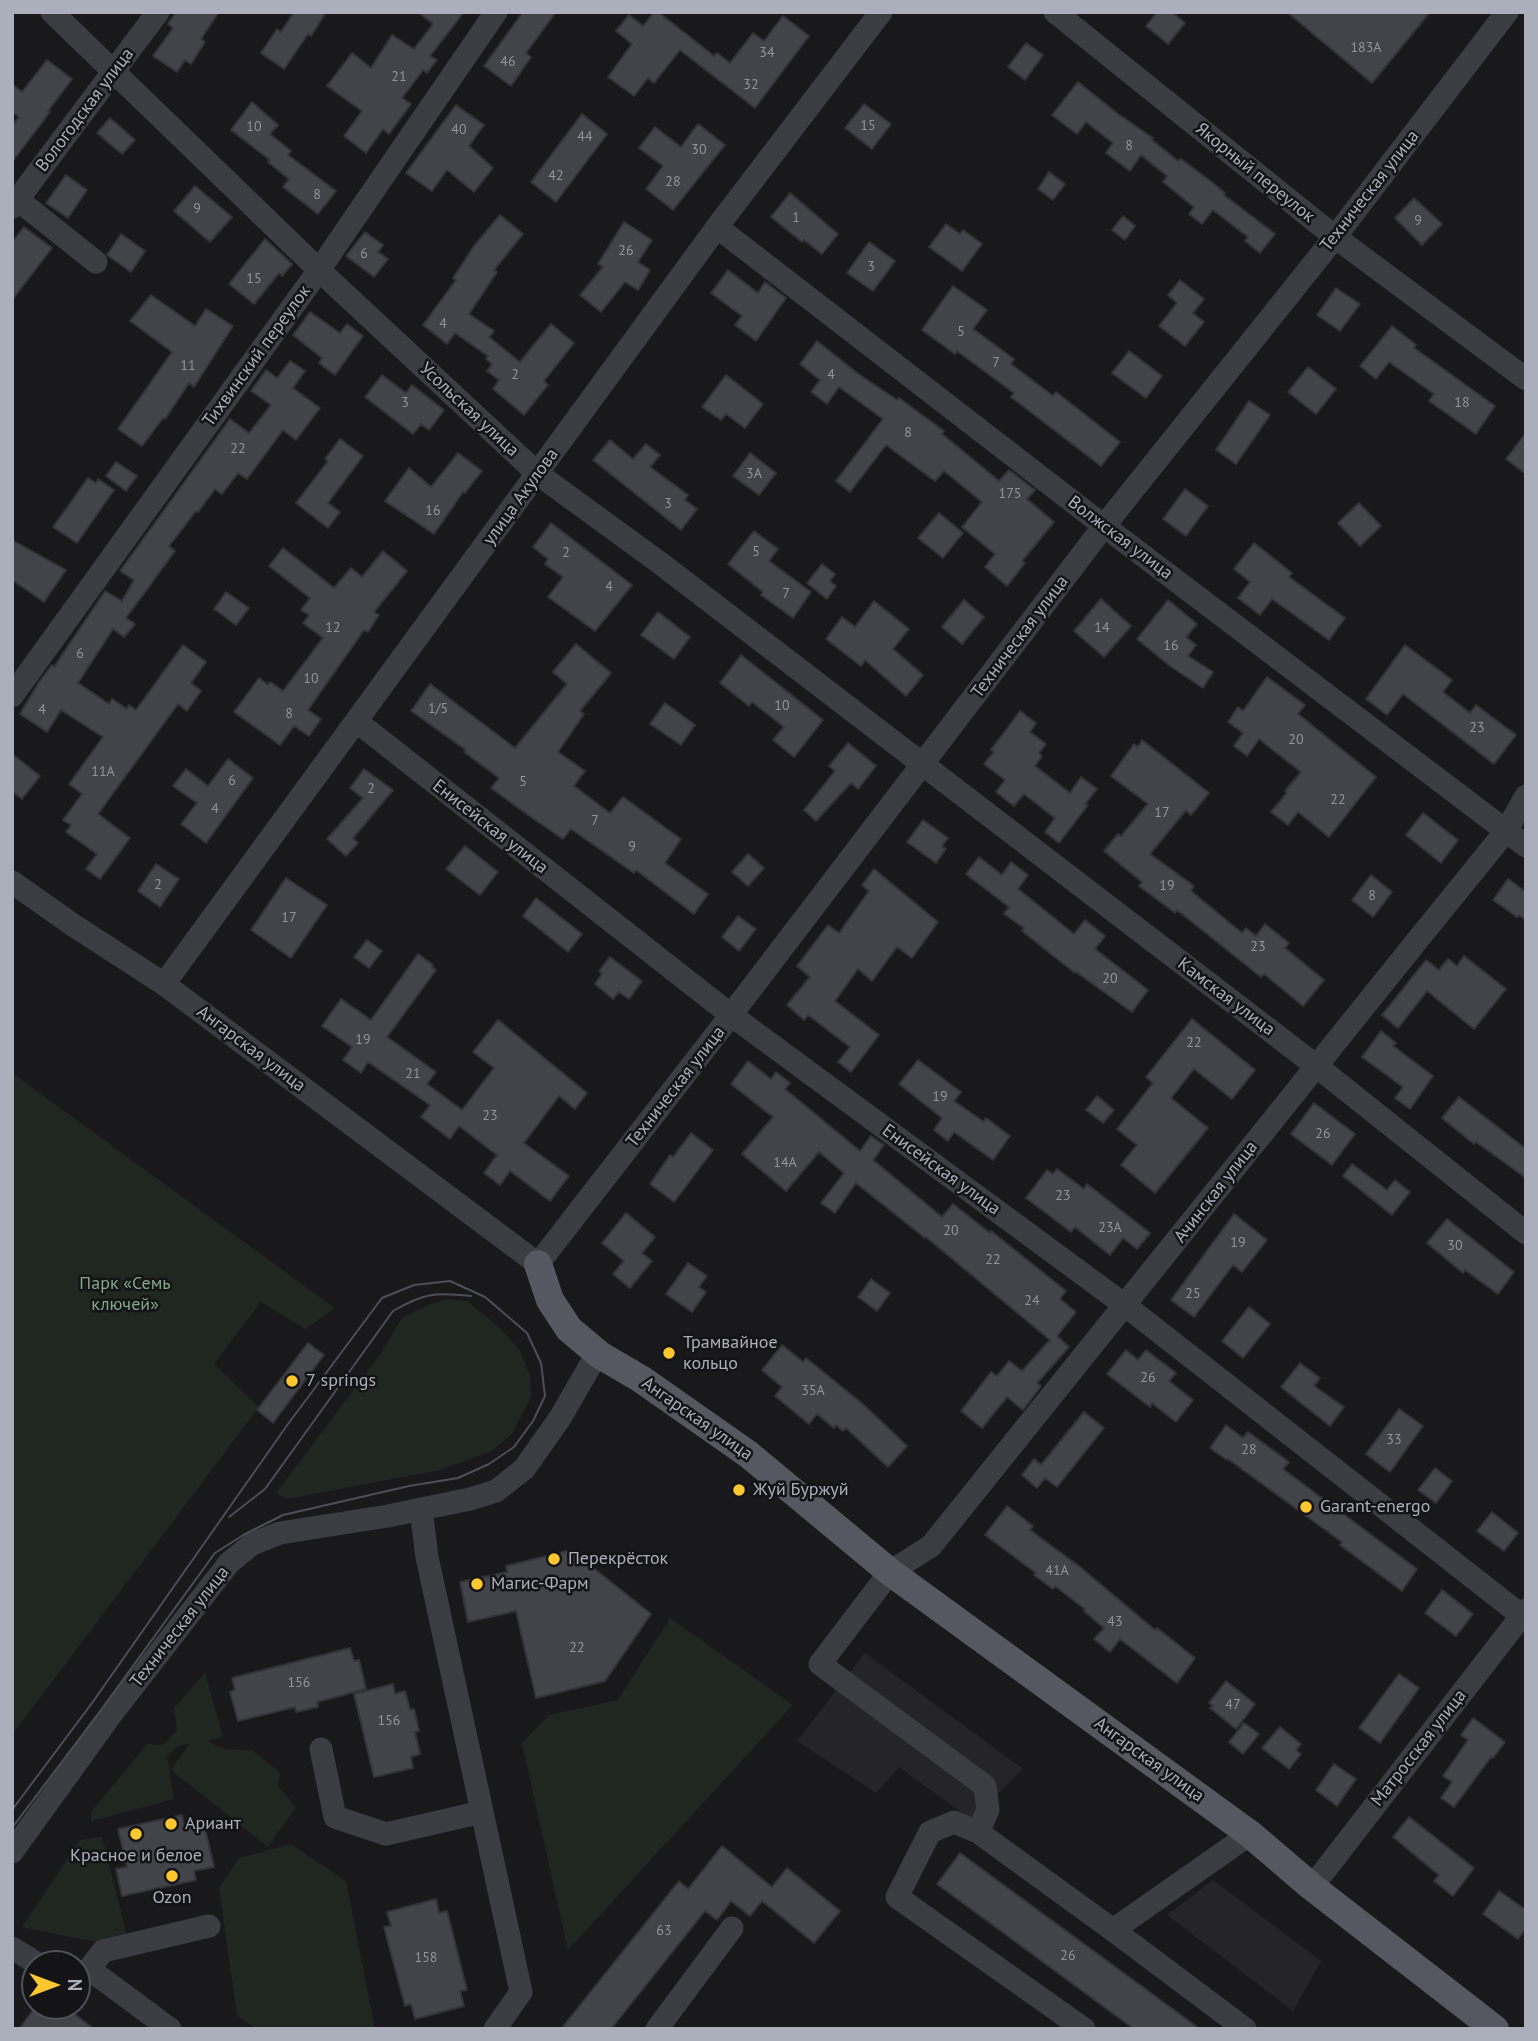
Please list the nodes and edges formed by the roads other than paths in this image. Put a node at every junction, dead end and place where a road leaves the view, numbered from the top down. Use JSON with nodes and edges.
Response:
{"nodes":[{"id":1,"x":52,"y":12,"type":"edge"},
{"id":2,"x":158,"y":12,"type":"edge"},
{"id":3,"x":496,"y":12,"type":"edge"},
{"id":4,"x":881,"y":12,"type":"edge"},
{"id":5,"x":1055,"y":12,"type":"edge"},
{"id":6,"x":1507,"y":12,"type":"edge"},
{"id":7,"x":114,"y":72,"type":"junction"},
{"id":8,"x":15,"y":204,"type":"edge"},
{"id":9,"x":717,"y":227,"type":"junction"},
{"id":10,"x":1335,"y":237,"type":"junction"},
{"id":11,"x":96,"y":262,"type":"dead end"},
{"id":12,"x":319,"y":270,"type":"junction"},
{"id":13,"x":1526,"y":379,"type":"edge"},
{"id":14,"x":538,"y":474,"type":"junction"},
{"id":15,"x":1104,"y":526,"type":"junction"},
{"id":16,"x":12,"y":696,"type":"edge"},
{"id":17,"x":356,"y":721,"type":"junction"},
{"id":18,"x":923,"y":765,"type":"junction"},
{"id":19,"x":1526,"y":796,"type":"edge"},
{"id":20,"x":1506,"y":831,"type":"junction"},
{"id":21,"x":1526,"y":846,"type":"edge"},
{"id":22,"x":12,"y":882,"type":"edge"},
{"id":23,"x":164,"y":985,"type":"junction"},
{"id":24,"x":731,"y":1015,"type":"junction"},
{"id":25,"x":1315,"y":1065,"type":"junction"},
{"id":26,"x":1526,"y":1233,"type":"edge"},
{"id":27,"x":538,"y":1264,"type":"junction"},
{"id":28,"x":1126,"y":1306,"type":"junction"},
{"id":29,"x":600,"y":1355,"type":"junction"},
{"id":30,"x":421,"y":1509,"type":"junction"},
{"id":31,"x":890,"y":1572,"type":"junction"},
{"id":32,"x":1524,"y":1615,"type":"edge"},
{"id":33,"x":321,"y":1749,"type":"dead end"},
{"id":34,"x":482,"y":1812,"type":"junction"},
{"id":35,"x":978,"y":1832,"type":"junction"},
{"id":36,"x":1250,"y":1834,"type":"junction"},
{"id":37,"x":12,"y":1852,"type":"edge"},
{"id":38,"x":1312,"y":1887,"type":"junction"},
{"id":39,"x":209,"y":1926,"type":"dead end"},
{"id":40,"x":732,"y":1928,"type":"dead end"},
{"id":41,"x":1114,"y":1930,"type":"junction"},
{"id":42,"x":91,"y":1967,"type":"edge"},
{"id":43,"x":91,"y":1982,"type":"edge"},
{"id":44,"x":170,"y":2029,"type":"edge"},
{"id":45,"x":495,"y":2029,"type":"edge"},
{"id":46,"x":657,"y":2029,"type":"edge"},
{"id":47,"x":1084,"y":2029,"type":"edge"},
{"id":48,"x":1245,"y":2029,"type":"edge"},
{"id":49,"x":1496,"y":2029,"type":"edge"}],
"edges":[{"from":1,"to":7,"type":"street","name":"Усольская улица"},
{"from":2,"to":7,"type":"street","name":"Вологодская улица"},
{"from":3,"to":12,"type":"street","name":"Тихвинский переулок"},
{"from":4,"to":9,"type":"street","name":"улица Акулова"},
{"from":5,"to":10,"type":"street","name":"Якорный переулок"},
{"from":6,"to":10,"type":"street","name":"Техническая улица"},
{"from":7,"to":8,"type":"street","name":"Вологодская улица"},
{"from":7,"to":12,"type":"street","name":"Усольская улица"},
{"from":8,"to":11,"type":"street"},
{"from":9,"to":14,"type":"street","name":"улица Акулова"},
{"from":9,"to":15,"type":"street","name":"Волжская улица"},
{"from":10,"to":13,"type":"street","name":"Якорный переулок"},
{"from":10,"to":15,"type":"street","name":"Техническая улица"},
{"from":12,"to":14,"type":"street","name":"Усольская улица"},
{"from":12,"to":16,"type":"street","name":"Тихвинский переулок"},
{"from":14,"to":17,"type":"street","name":"улица Акулова"},
{"from":14,"to":18,"type":"street","name":"Усольская улица"},
{"from":15,"to":18,"type":"street","name":"Техническая улица"},
{"from":15,"to":20,"type":"street","name":"Волжская улица"},
{"from":17,"to":23,"type":"street","name":"улица Акулова"},
{"from":17,"to":24,"type":"street","name":"Енисейская улица"},
{"from":18,"to":24,"type":"street","name":"Техническая улица"},
{"from":18,"to":25,"type":"street","name":"Камская улица"},
{"from":19,"to":20,"type":"street","name":"Ачинская улица"},
{"from":20,"to":21,"type":"street","name":"Волжская улица"},
{"from":20,"to":25,"type":"street","name":"Ачинская улица"},
{"from":22,"to":23,"type":"street","name":"Ангарская улица"},
{"from":23,"to":27,"type":"street","name":"Ангарская улица"},
{"from":24,"to":27,"type":"street","name":"Техническая улица"},
{"from":24,"to":28,"type":"street","name":"Енисейская улица"},
{"from":25,"to":26,"type":"street","name":"Камская улица"},
{"from":25,"to":28,"type":"street","name":"Ачинская улица"},
{"from":27,"to":29,"type":"main road","name":"Ангарская улица"},
{"from":28,"to":31,"type":"street","name":"Ачинская улица"},
{"from":28,"to":32,"type":"street","name":"Енисейская улица"},
{"from":29,"to":30,"type":"street","name":"Техническая улица"},
{"from":29,"to":31,"type":"main road","name":"Ангарская улица"},
{"from":30,"to":34,"type":"street"},
{"from":30,"to":37,"type":"street","name":"Техническая улица"},
{"from":31,"to":35,"type":"street"},
{"from":31,"to":36,"type":"main road","name":"Ангарская улица"},
{"from":32,"to":38,"type":"street","name":"Матросская улица"},
{"from":33,"to":34,"type":"street"},
{"from":34,"to":45,"type":"street"},
{"from":35,"to":41,"type":"street"},
{"from":35,"to":47,"type":"street"},
{"from":36,"to":38,"type":"main road","name":"Ангарская улица"},
{"from":36,"to":41,"type":"street"},
{"from":38,"to":49,"type":"main road","name":"Ангарская улица"},
{"from":39,"to":42,"type":"street"},
{"from":40,"to":46,"type":"street"},
{"from":41,"to":48,"type":"street"},
{"from":43,"to":44,"type":"street"}]}
